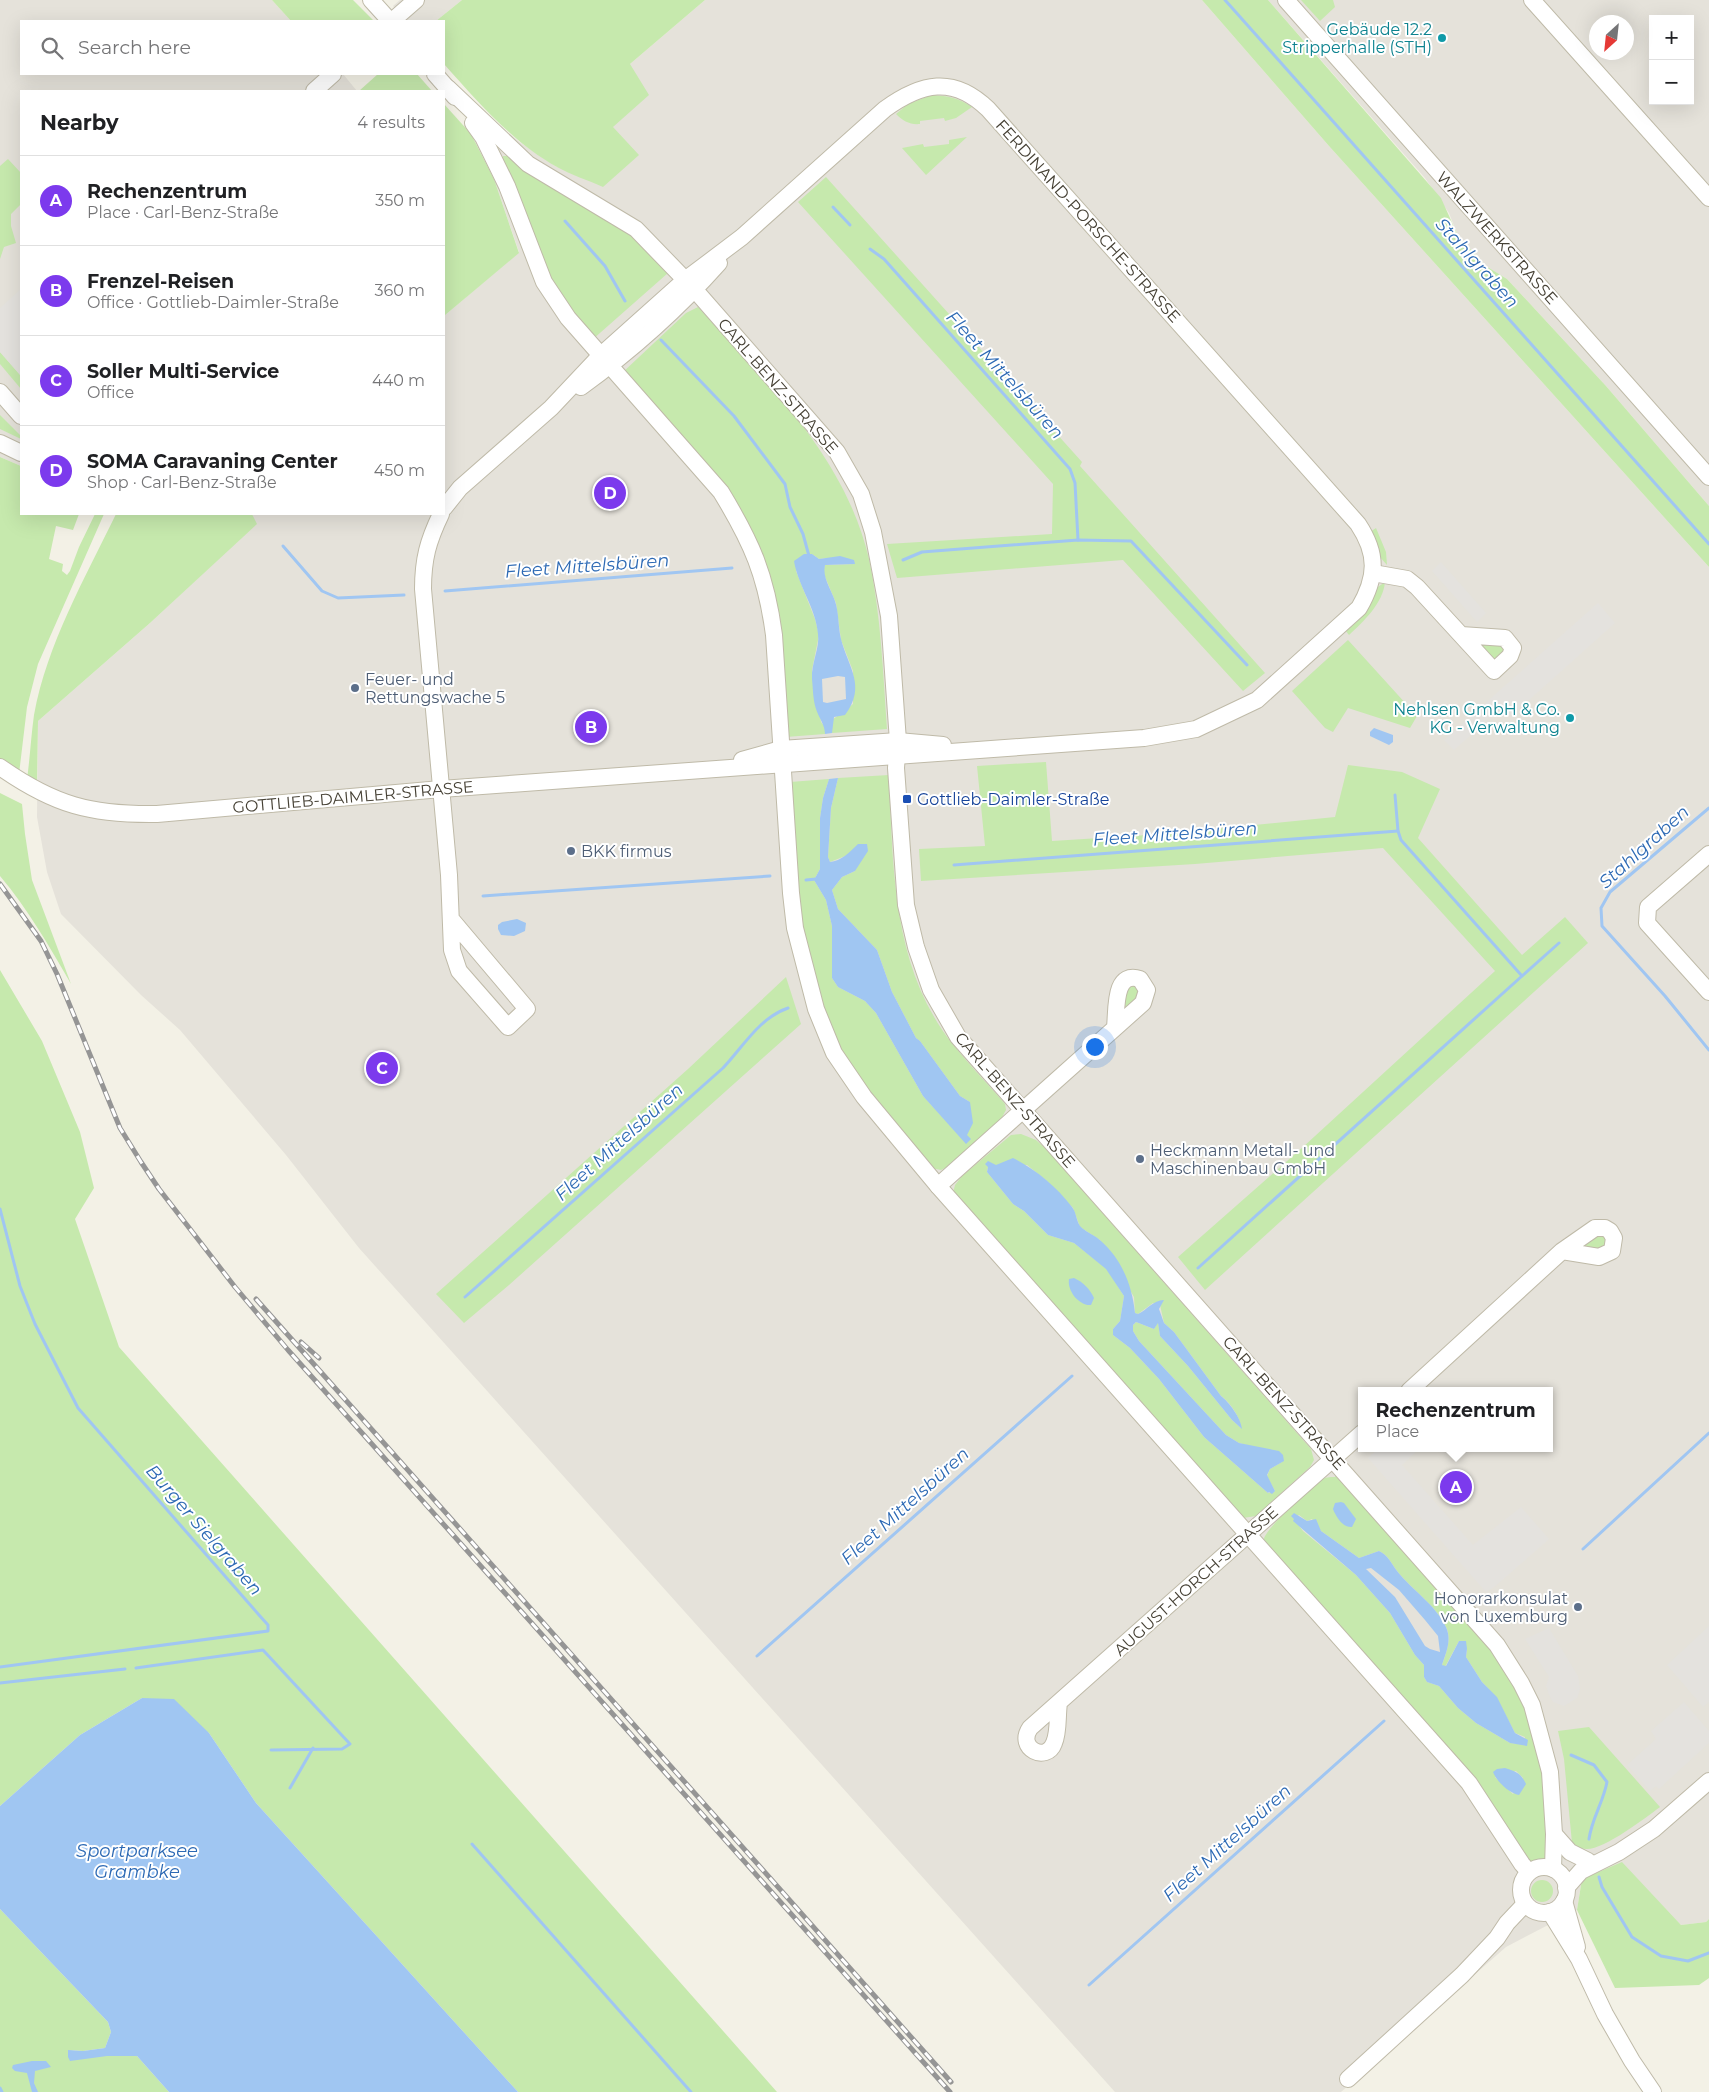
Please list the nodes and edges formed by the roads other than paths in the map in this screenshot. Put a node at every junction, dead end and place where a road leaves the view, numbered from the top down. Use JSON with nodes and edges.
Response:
{"nodes":[{"id":1,"x":416,"y":0,"type":"edge"},
{"id":2,"x":1286,"y":0,"type":"edge"},
{"id":3,"x":1532,"y":0,"type":"edge"},
{"id":4,"x":375,"y":4,"type":"edge"},
{"id":5,"x":390,"y":20,"type":"edge"},
{"id":6,"x":392,"y":20,"type":"edge"},
{"id":7,"x":332,"y":75,"type":"edge"},
{"id":8,"x":437,"y":75,"type":"edge"},
{"id":9,"x":448,"y":88,"type":"junction"},
{"id":10,"x":315,"y":90,"type":"edge"},
{"id":11,"x":1709,"y":198,"type":"edge"},
{"id":12,"x":690,"y":285,"type":"junction"},
{"id":13,"x":605,"y":361,"type":"junction"},
{"id":14,"x":0,"y":392,"type":"edge"},
{"id":15,"x":20,"y":415,"type":"edge"},
{"id":16,"x":0,"y":443,"type":"edge"},
{"id":17,"x":20,"y":453,"type":"edge"},
{"id":18,"x":0,"y":454,"type":"edge"},
{"id":19,"x":20,"y":463,"type":"edge"},
{"id":20,"x":1709,"y":477,"type":"edge"},
{"id":21,"x":445,"y":507,"type":"edge"},
{"id":22,"x":441,"y":515,"type":"edge"},
{"id":23,"x":1373,"y":573,"type":"junction"},
{"id":24,"x":1461,"y":635,"type":"dead end"},
{"id":25,"x":898,"y":748,"type":"junction"},
{"id":26,"x":782,"y":756,"type":"junction"},
{"id":27,"x":0,"y":766,"type":"edge"},
{"id":28,"x":441,"y":789,"type":"junction"},
{"id":29,"x":1709,"y":854,"type":"edge"},
{"id":30,"x":451,"y":919,"type":"junction"},
{"id":31,"x":1709,"y":992,"type":"edge"},
{"id":32,"x":1115,"y":1027,"type":"dead end"},
{"id":33,"x":1023,"y":1111,"type":"junction"},
{"id":34,"x":938,"y":1186,"type":"junction"},
{"id":35,"x":1562,"y":1251,"type":"dead end"},
{"id":36,"x":1413,"y":1387,"type":"edge"},
{"id":37,"x":1358,"y":1436,"type":"edge"},
{"id":38,"x":1333,"y":1458,"type":"junction"},
{"id":39,"x":1248,"y":1534,"type":"junction"},
{"id":40,"x":1059,"y":1704,"type":"dead end"},
{"id":41,"x":1709,"y":1781,"type":"edge"},
{"id":42,"x":1554,"y":1834,"type":"junction"},
{"id":43,"x":1631,"y":1845,"type":"junction"},
{"id":44,"x":1588,"y":1860,"type":"junction"},
{"id":45,"x":1554,"y":1870,"type":"junction"},
{"id":46,"x":1529,"y":1872,"type":"junction"},
{"id":47,"x":1565,"y":1895,"type":"junction"},
{"id":48,"x":1530,"y":1908,"type":"junction"},
{"id":49,"x":1550,"y":1912,"type":"junction"},
{"id":50,"x":1579,"y":1959,"type":"junction"},
{"id":51,"x":1348,"y":2079,"type":"dead end"},
{"id":52,"x":1653,"y":2092,"type":"edge"}],
"edges":[{"from":1,"to":6,"type":"street"},
{"from":2,"to":20,"type":"street","name":"WALZWERKSTRASSE"},
{"from":3,"to":11,"type":"street"},
{"from":4,"to":5,"type":"street"},
{"from":7,"to":10,"type":"street"},
{"from":8,"to":9,"type":"street","name":"CARL-BENZ-STRASSE"},
{"from":9,"to":12,"type":"street","name":"CARL-BENZ-STRASSE"},
{"from":9,"to":13,"type":"street","name":"CARL-BENZ-STRASSE"},
{"from":12,"to":13,"type":"street","name":"FERDINAND-PORSCHE-STRASSE"},
{"from":12,"to":23,"type":"street","name":"FERDINAND-PORSCHE-STRASSE"},
{"from":12,"to":25,"type":"street","name":"CARL-BENZ-STRASSE"},
{"from":13,"to":21,"type":"street","name":"FERDINAND-PORSCHE-STRASSE"},
{"from":13,"to":26,"type":"street","name":"CARL-BENZ-STRASSE"},
{"from":14,"to":15,"type":"street"},
{"from":16,"to":17,"type":"street"},
{"from":18,"to":19,"type":"street"},
{"from":22,"to":28,"type":"street"},
{"from":23,"to":24,"type":"street"},
{"from":23,"to":25,"type":"street","name":"GOTTLIEB-DAIMLER-STRASSE"},
{"from":25,"to":26,"type":"street","name":"GOTTLIEB-DAIMLER-STRASSE"},
{"from":25,"to":33,"type":"street","name":"CARL-BENZ-STRASSE"},
{"from":26,"to":28,"type":"street","name":"GOTTLIEB-DAIMLER-STRASSE"},
{"from":26,"to":34,"type":"street","name":"CARL-BENZ-STRASSE"},
{"from":27,"to":28,"type":"street","name":"GOTTLIEB-DAIMLER-STRASSE"},
{"from":28,"to":30,"type":"street"},
{"from":29,"to":31,"type":"street"},
{"from":30,"to":30,"type":"street"},
{"from":32,"to":33,"type":"street"},
{"from":33,"to":34,"type":"street"},
{"from":33,"to":38,"type":"street","name":"CARL-BENZ-STRASSE"},
{"from":34,"to":39,"type":"street","name":"CARL-BENZ-STRASSE"},
{"from":35,"to":36,"type":"street"},
{"from":37,"to":38,"type":"street","name":"AUGUST-HORCH-STRASSE"},
{"from":38,"to":39,"type":"street","name":"AUGUST-HORCH-STRASSE"},
{"from":38,"to":42,"type":"street","name":"CARL-BENZ-STRASSE"},
{"from":39,"to":40,"type":"street","name":"AUGUST-HORCH-STRASSE"},
{"from":39,"to":46,"type":"street","name":"CARL-BENZ-STRASSE"},
{"from":41,"to":43,"type":"street"},
{"from":42,"to":44,"type":"street"},
{"from":42,"to":45,"type":"street","name":"CARL-BENZ-STRASSE"},
{"from":43,"to":44,"type":"street"},
{"from":43,"to":47,"type":"street"},
{"from":44,"to":45,"type":"street"},
{"from":45,"to":46,"type":"street"},
{"from":45,"to":47,"type":"street"},
{"from":46,"to":48,"type":"street"},
{"from":47,"to":49,"type":"street"},
{"from":47,"to":50,"type":"street"},
{"from":48,"to":49,"type":"street"},
{"from":48,"to":51,"type":"street"},
{"from":49,"to":50,"type":"street"},
{"from":50,"to":52,"type":"street"}]}
